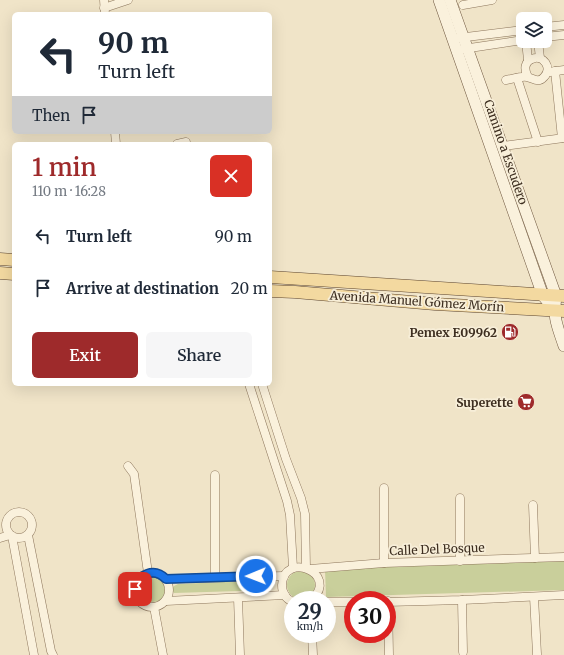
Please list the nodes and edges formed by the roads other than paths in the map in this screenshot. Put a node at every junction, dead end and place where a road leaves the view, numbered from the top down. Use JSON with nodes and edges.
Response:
{"nodes":[{"id":1,"x":128,"y":0,"type":"edge"},
{"id":2,"x":438,"y":0,"type":"edge"},
{"id":3,"x":450,"y":0,"type":"edge"},
{"id":4,"x":488,"y":0,"type":"edge"},
{"id":5,"x":463,"y":6,"type":"dead end"},
{"id":6,"x":104,"y":7,"type":"edge"},
{"id":7,"x":564,"y":25,"type":"edge"},
{"id":8,"x":552,"y":26,"type":"edge"},
{"id":9,"x":516,"y":32,"type":"edge"},
{"id":10,"x":564,"y":35,"type":"edge"},
{"id":11,"x":552,"y":36,"type":"edge"},
{"id":12,"x":516,"y":40,"type":"edge"},
{"id":13,"x":460,"y":44,"type":"junction"},
{"id":14,"x":527,"y":48,"type":"edge"},
{"id":15,"x":539,"y":48,"type":"edge"},
{"id":16,"x":540,"y":58,"type":"junction"},
{"id":17,"x":528,"y":60,"type":"junction"},
{"id":18,"x":564,"y":70,"type":"edge"},
{"id":19,"x":551,"y":72,"type":"junction"},
{"id":20,"x":528,"y":77,"type":"junction"},
{"id":21,"x":517,"y":78,"type":"junction"},
{"id":22,"x":506,"y":80,"type":"dead end"},
{"id":23,"x":563,"y":138,"type":"edge"},
{"id":24,"x":538,"y":142,"type":"junction"},
{"id":25,"x":502,"y":146,"type":"junction"},
{"id":26,"x":0,"y":259,"type":"edge"},
{"id":27,"x":12,"y":260,"type":"edge"},
{"id":28,"x":0,"y":273,"type":"edge"},
{"id":29,"x":12,"y":274,"type":"edge"},
{"id":30,"x":272,"y":277,"type":"edge"},
{"id":31,"x":272,"y":291,"type":"edge"},
{"id":32,"x":543,"y":296,"type":"junction"},
{"id":33,"x":560,"y":296,"type":"edge"},
{"id":34,"x":559,"y":310,"type":"edge"},
{"id":35,"x":564,"y":346,"type":"edge"},
{"id":36,"x":249,"y":386,"type":"edge"},
{"id":37,"x":263,"y":386,"type":"edge"},
{"id":38,"x":128,"y":466,"type":"dead end"},
{"id":39,"x":291,"y":470,"type":"junction"},
{"id":40,"x":279,"y":473,"type":"junction"},
{"id":41,"x":215,"y":475,"type":"dead end"},
{"id":42,"x":384,"y":488,"type":"dead end"},
{"id":43,"x":460,"y":498,"type":"dead end"},
{"id":44,"x":533,"y":505,"type":"dead end"},
{"id":45,"x":3,"y":522,"type":"edge"},
{"id":46,"x":28,"y":535,"type":"junction"},
{"id":47,"x":11,"y":536,"type":"junction"},
{"id":48,"x":0,"y":538,"type":"edge"},
{"id":49,"x":564,"y":557,"type":"edge"},
{"id":50,"x":535,"y":558,"type":"junction"},
{"id":51,"x":460,"y":560,"type":"junction"},
{"id":52,"x":384,"y":563,"type":"junction"},
{"id":53,"x":293,"y":568,"type":"junction"},
{"id":54,"x":308,"y":568,"type":"junction"},
{"id":55,"x":148,"y":573,"type":"junction"},
{"id":56,"x":284,"y":576,"type":"junction"},
{"id":57,"x":215,"y":577,"type":"junction"},
{"id":58,"x":166,"y":579,"type":"junction"},
{"id":59,"x":318,"y":591,"type":"edge"},
{"id":60,"x":284,"y":593,"type":"edge"},
{"id":61,"x":284,"y":595,"type":"edge"},
{"id":62,"x":564,"y":595,"type":"edge"},
{"id":63,"x":534,"y":597,"type":"junction"},
{"id":64,"x":238,"y":598,"type":"junction"},
{"id":65,"x":462,"y":600,"type":"junction"},
{"id":66,"x":166,"y":601,"type":"junction"},
{"id":67,"x":396,"y":602,"type":"edge"},
{"id":68,"x":154,"y":607,"type":"junction"},
{"id":69,"x":313,"y":643,"type":"edge"},
{"id":70,"x":389,"y":643,"type":"edge"},
{"id":71,"x":463,"y":652,"type":"dead end"},
{"id":72,"x":537,"y":654,"type":"dead end"},
{"id":73,"x":34,"y":655,"type":"edge"},
{"id":74,"x":53,"y":655,"type":"edge"},
{"id":75,"x":163,"y":655,"type":"edge"},
{"id":76,"x":240,"y":655,"type":"edge"},
{"id":77,"x":314,"y":655,"type":"edge"},
{"id":78,"x":389,"y":655,"type":"edge"}],
"edges":[{"from":1,"to":6,"type":"street"},
{"from":2,"to":13,"type":"street","name":"Camino a Escudero"},
{"from":3,"to":13,"type":"street","name":"Camino a Escudero"},
{"from":4,"to":5,"type":"street"},
{"from":7,"to":8,"type":"street"},
{"from":9,"to":13,"type":"street"},
{"from":10,"to":11,"type":"street"},
{"from":12,"to":13,"type":"street"},
{"from":13,"to":25,"type":"street","name":"Camino a Escudero"},
{"from":13,"to":32,"type":"street","name":"Camino a Escudero"},
{"from":14,"to":17,"type":"street"},
{"from":15,"to":16,"type":"street"},
{"from":16,"to":17,"type":"street"},
{"from":16,"to":19,"type":"street"},
{"from":17,"to":20,"type":"street"},
{"from":18,"to":19,"type":"street"},
{"from":19,"to":20,"type":"street"},
{"from":19,"to":23,"type":"street"},
{"from":20,"to":21,"type":"street"},
{"from":21,"to":22,"type":"street"},
{"from":21,"to":24,"type":"street"},
{"from":23,"to":24,"type":"street"},
{"from":24,"to":25,"type":"street"},
{"from":25,"to":33,"type":"street","name":"Camino a Escudero"},
{"from":26,"to":27,"type":"main road"},
{"from":28,"to":29,"type":"main road"},
{"from":30,"to":32,"type":"main road","name":"Avenida Manuel Gómez Morín"},
{"from":31,"to":34,"type":"main road","name":"Avenida Manuel Gómez Morín"},
{"from":32,"to":33,"type":"main road","name":"Avenida Manuel Gómez Morín"},
{"from":32,"to":34,"type":"street","name":"Camino a Escudero"},
{"from":33,"to":34,"type":"street","name":"Camino a Escudero"},
{"from":34,"to":35,"type":"street","name":"Camino a Escudero"},
{"from":36,"to":40,"type":"street"},
{"from":37,"to":39,"type":"street"},
{"from":38,"to":55,"type":"street"},
{"from":39,"to":40,"type":"street"},
{"from":39,"to":54,"type":"street"},
{"from":40,"to":53,"type":"street"},
{"from":41,"to":57,"type":"street"},
{"from":42,"to":52,"type":"street"},
{"from":43,"to":51,"type":"street"},
{"from":44,"to":50,"type":"street"},
{"from":45,"to":46,"type":"street"},
{"from":45,"to":47,"type":"street"},
{"from":46,"to":47,"type":"street"},
{"from":46,"to":74,"type":"street"},
{"from":47,"to":48,"type":"street"},
{"from":47,"to":73,"type":"street"},
{"from":49,"to":50,"type":"street","name":"Calle Del Bosque"},
{"from":50,"to":51,"type":"street","name":"Calle Del Bosque"},
{"from":51,"to":52,"type":"street","name":"Calle Del Bosque"},
{"from":52,"to":54,"type":"street","name":"Calle Del Bosque"},
{"from":53,"to":54,"type":"street","name":"Calle Del Bosque"},
{"from":53,"to":56,"type":"street"},
{"from":54,"to":59,"type":"street"},
{"from":55,"to":58,"type":"street"},
{"from":55,"to":68,"type":"street"},
{"from":56,"to":57,"type":"street"},
{"from":56,"to":60,"type":"street"},
{"from":57,"to":58,"type":"street"},
{"from":58,"to":66,"type":"street"},
{"from":61,"to":64,"type":"street"},
{"from":62,"to":63,"type":"street"},
{"from":63,"to":65,"type":"street"},
{"from":63,"to":72,"type":"street"},
{"from":64,"to":66,"type":"street"},
{"from":64,"to":76,"type":"street"},
{"from":65,"to":67,"type":"street"},
{"from":65,"to":71,"type":"street"},
{"from":66,"to":68,"type":"street"},
{"from":68,"to":75,"type":"street"},
{"from":69,"to":77,"type":"street"},
{"from":70,"to":78,"type":"street"}]}
